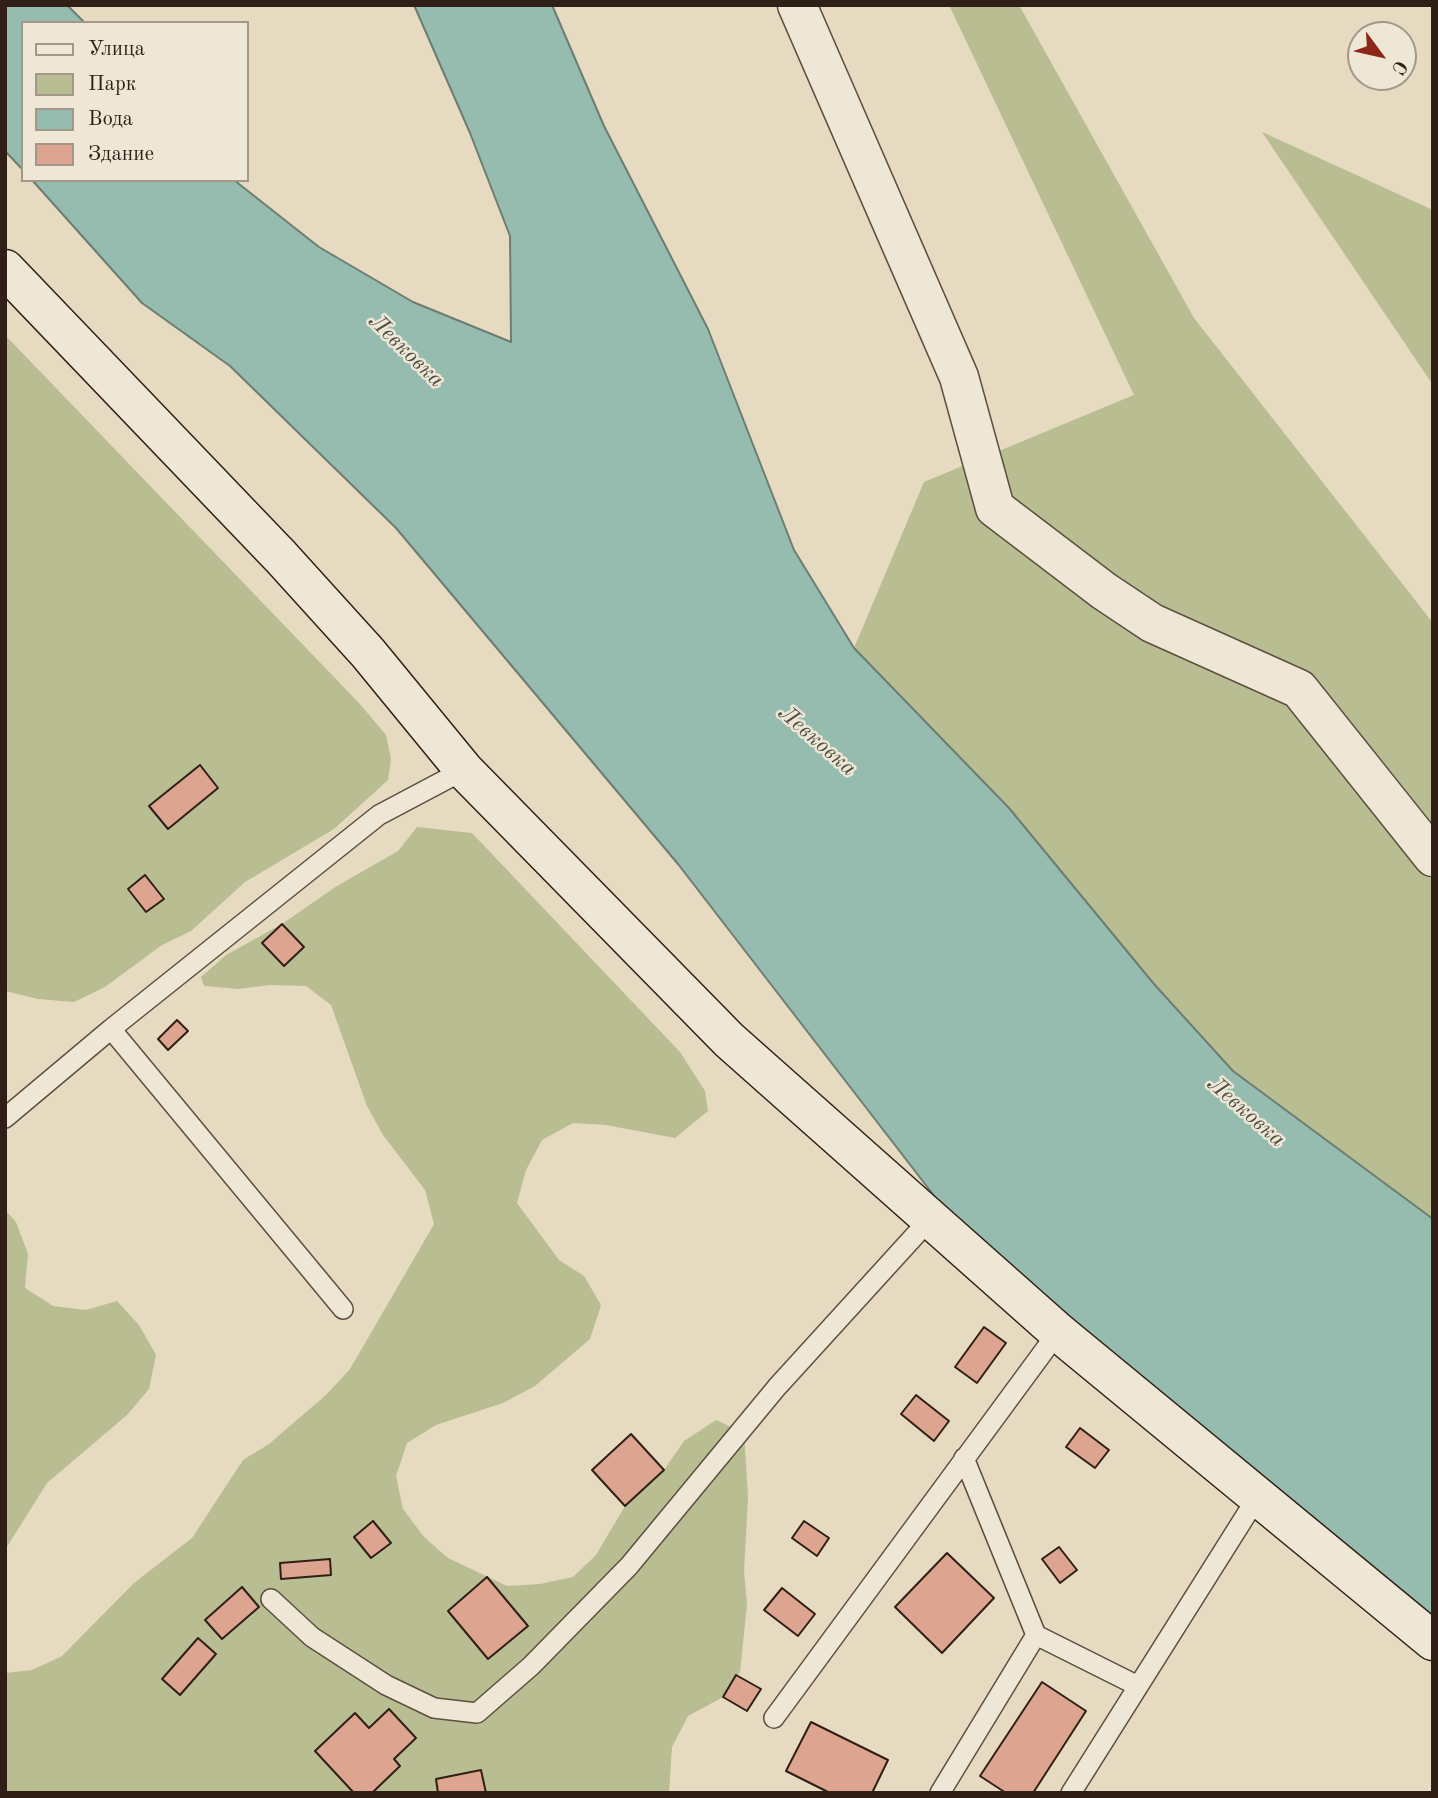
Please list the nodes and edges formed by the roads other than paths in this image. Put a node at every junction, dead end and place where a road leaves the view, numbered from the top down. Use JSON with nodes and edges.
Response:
{"nodes":[{"id":1,"x":797,"y":5,"type":"edge"},
{"id":2,"x":5,"y":269,"type":"edge"},
{"id":3,"x":464,"y":770,"type":"junction"},
{"id":4,"x":1433,"y":857,"type":"edge"},
{"id":5,"x":111,"y":1029,"type":"junction"},
{"id":6,"x":5,"y":1118,"type":"edge"},
{"id":7,"x":930,"y":1219,"type":"junction"},
{"id":8,"x":343,"y":1309,"type":"dead end"},
{"id":9,"x":1058,"y":1332,"type":"junction"},
{"id":10,"x":964,"y":1458,"type":"junction"},
{"id":11,"x":1258,"y":1496,"type":"junction"},
{"id":12,"x":271,"y":1599,"type":"dead end"},
{"id":13,"x":1036,"y":1635,"type":"junction"},
{"id":14,"x":1433,"y":1641,"type":"edge"},
{"id":15,"x":1139,"y":1686,"type":"junction"},
{"id":16,"x":774,"y":1718,"type":"dead end"},
{"id":17,"x":940,"y":1793,"type":"edge"},
{"id":18,"x":1071,"y":1793,"type":"edge"}],
"edges":[{"from":1,"to":4,"type":"street"},
{"from":2,"to":3,"type":"street"},
{"from":3,"to":5,"type":"lane"},
{"from":3,"to":7,"type":"street"},
{"from":5,"to":6,"type":"lane"},
{"from":5,"to":8,"type":"lane"},
{"from":7,"to":9,"type":"street"},
{"from":7,"to":12,"type":"lane"},
{"from":9,"to":10,"type":"lane"},
{"from":9,"to":11,"type":"street"},
{"from":10,"to":13,"type":"lane"},
{"from":10,"to":16,"type":"lane"},
{"from":11,"to":14,"type":"street"},
{"from":11,"to":15,"type":"lane"},
{"from":13,"to":15,"type":"lane"},
{"from":13,"to":17,"type":"lane"},
{"from":15,"to":18,"type":"lane"}]}
